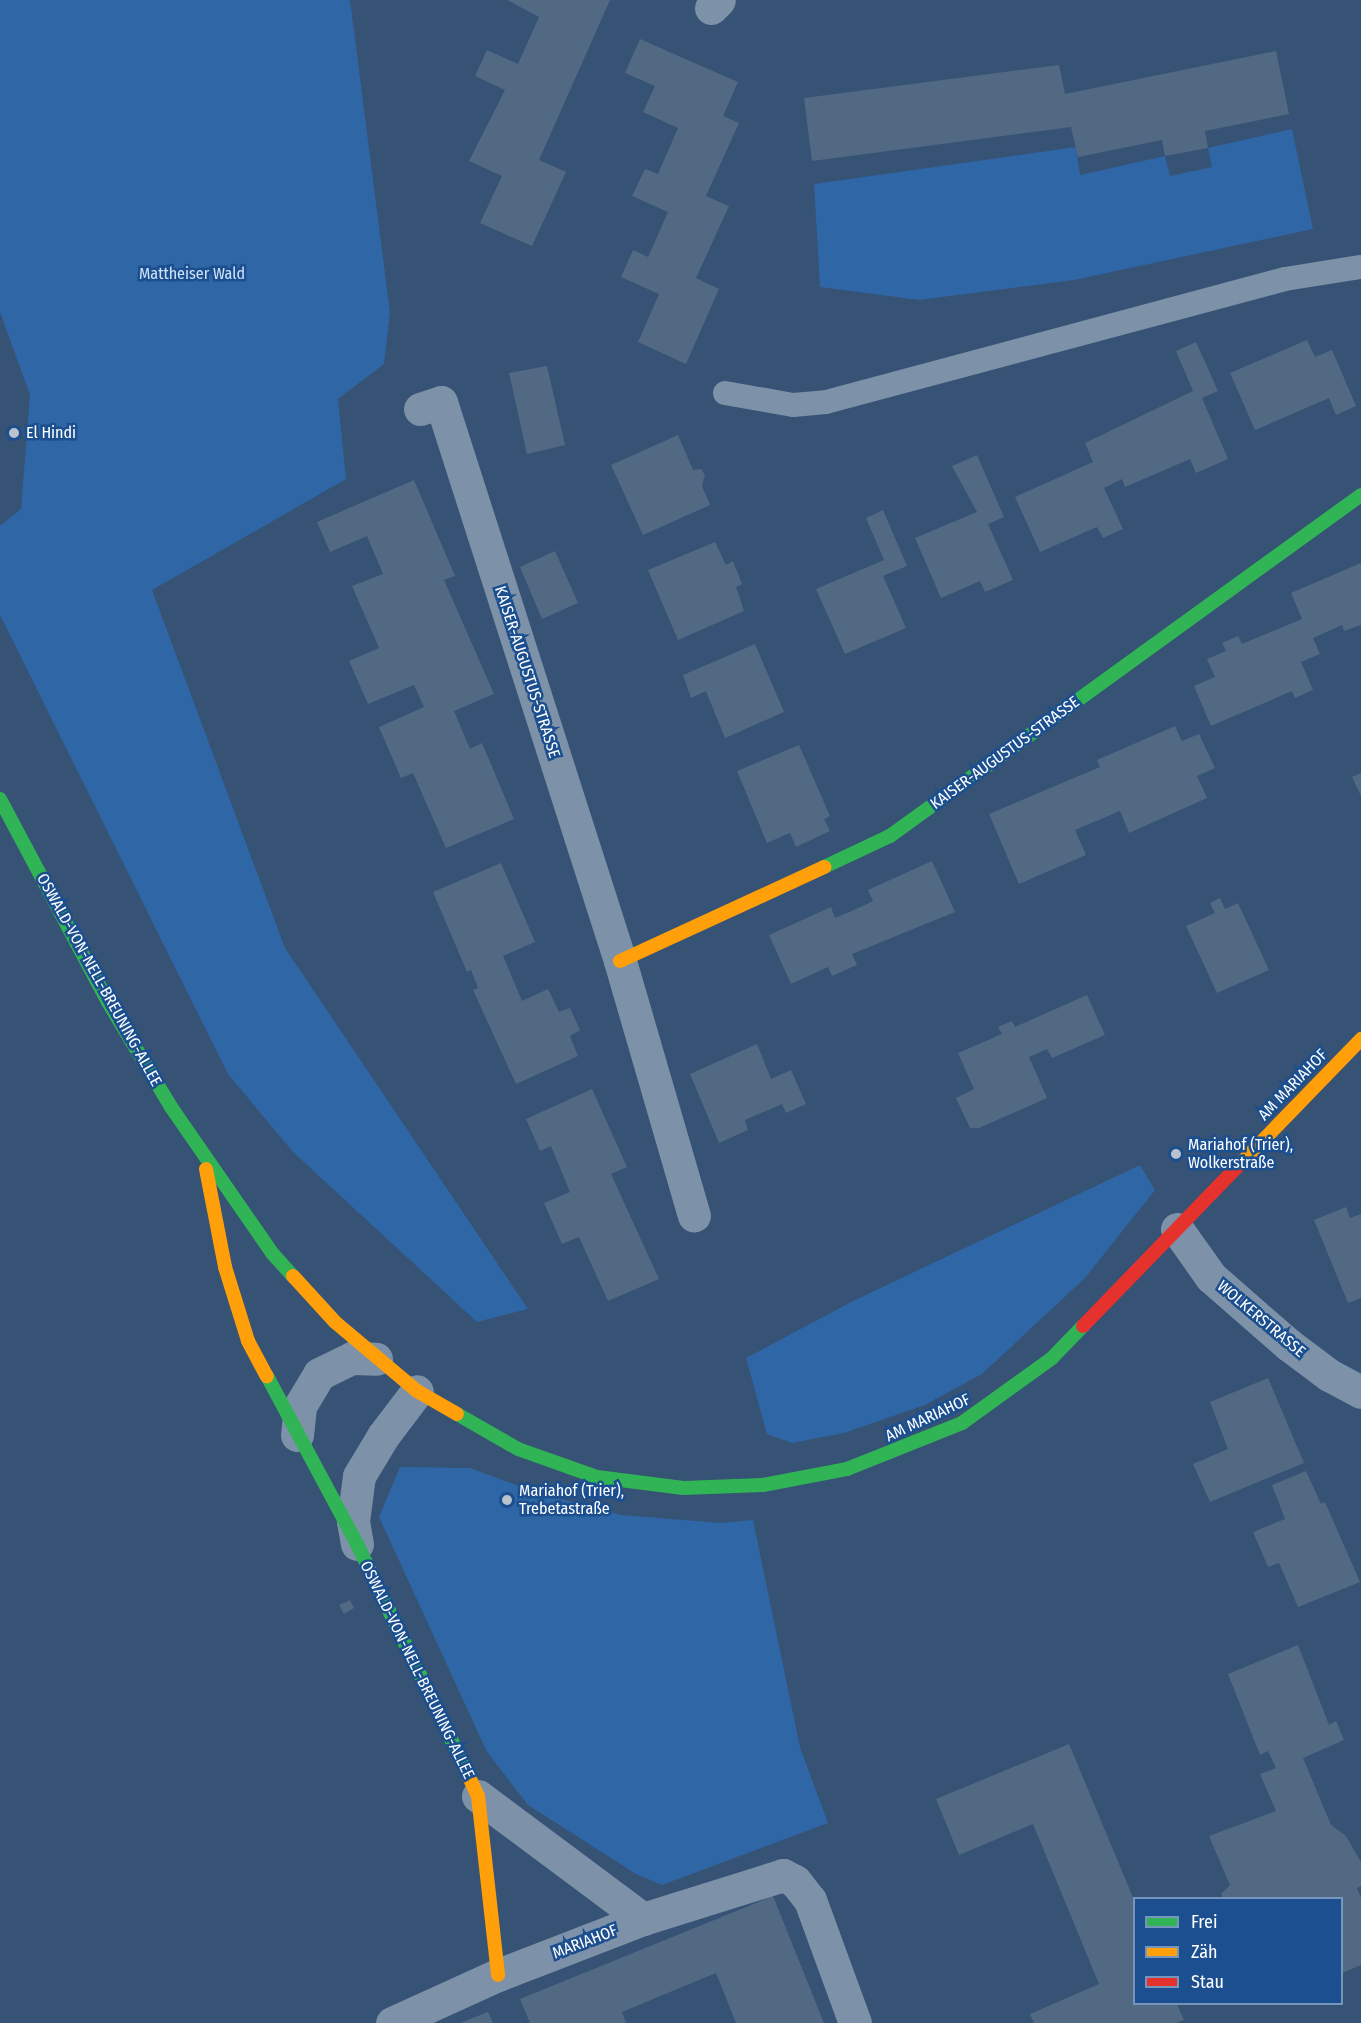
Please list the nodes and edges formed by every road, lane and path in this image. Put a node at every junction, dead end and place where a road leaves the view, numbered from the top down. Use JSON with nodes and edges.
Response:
{"nodes":[{"id":1,"x":1361,"y":267,"type":"edge"},
{"id":2,"x":725,"y":393,"type":"dead end"},
{"id":3,"x":420,"y":409,"type":"dead end"},
{"id":4,"x":1361,"y":495,"type":"edge"},
{"id":5,"x":0,"y":799,"type":"edge"},
{"id":6,"x":620,"y":961,"type":"junction"},
{"id":7,"x":1361,"y":1039,"type":"edge"},
{"id":8,"x":203,"y":1157,"type":"junction"},
{"id":9,"x":694,"y":1215,"type":"dead end"},
{"id":10,"x":1177,"y":1229,"type":"junction"},
{"id":11,"x":376,"y":1359,"type":"junction"},
{"id":12,"x":417,"y":1391,"type":"junction"},
{"id":13,"x":1361,"y":1392,"type":"edge"},
{"id":14,"x":297,"y":1435,"type":"junction"},
{"id":15,"x":357,"y":1544,"type":"junction"},
{"id":16,"x":478,"y":1796,"type":"junction"},
{"id":17,"x":643,"y":1919,"type":"junction"},
{"id":18,"x":498,"y":1976,"type":"junction"},
{"id":19,"x":392,"y":2023,"type":"edge"},
{"id":20,"x":855,"y":2023,"type":"edge"}],
"edges":[{"from":1,"to":2,"type":"lane"},
{"from":3,"to":6,"type":"street","name":"KAISER-AUGUSTUS-STRASSE"},
{"from":4,"to":6,"type":"street","name":"KAISER-AUGUSTUS-STRASSE"},
{"from":5,"to":8,"type":"street","name":"OSWALD-VON-NELL-BREUNING-ALLEE"},
{"from":6,"to":9,"type":"street","name":"KAISER-AUGUSTUS-STRASSE"},
{"from":7,"to":10,"type":"street","name":"AM MARIAHOF"},
{"from":8,"to":11,"type":"street","name":"OSWALD-VON-NELL-BREUNING-ALLEE"},
{"from":8,"to":14,"type":"street","name":"OSWALD-VON-NELL-BREUNING-ALLEE"},
{"from":10,"to":12,"type":"street","name":"AM MARIAHOF"},
{"from":10,"to":13,"type":"street","name":"WOLKERSTRASSE"},
{"from":11,"to":12,"type":"street","name":"OSWALD-VON-NELL-BREUNING-ALLEE"},
{"from":11,"to":14,"type":"street"},
{"from":12,"to":15,"type":"street","name":"OSWALD-VON-NELL-BREUNING-ALLEE"},
{"from":14,"to":15,"type":"street","name":"OSWALD-VON-NELL-BREUNING-ALLEE"},
{"from":15,"to":16,"type":"street","name":"OSWALD-VON-NELL-BREUNING-ALLEE"},
{"from":16,"to":17,"type":"street","name":"OSWALD-VON-NELL-BREUNING-ALLEE"},
{"from":16,"to":18,"type":"street","name":"OSWALD-VON-NELL-BREUNING-ALLEE"},
{"from":17,"to":18,"type":"street","name":"MARIAHOF"},
{"from":17,"to":20,"type":"street","name":"MARIAHOF"},
{"from":18,"to":19,"type":"street","name":"MARIAHOF"}]}
